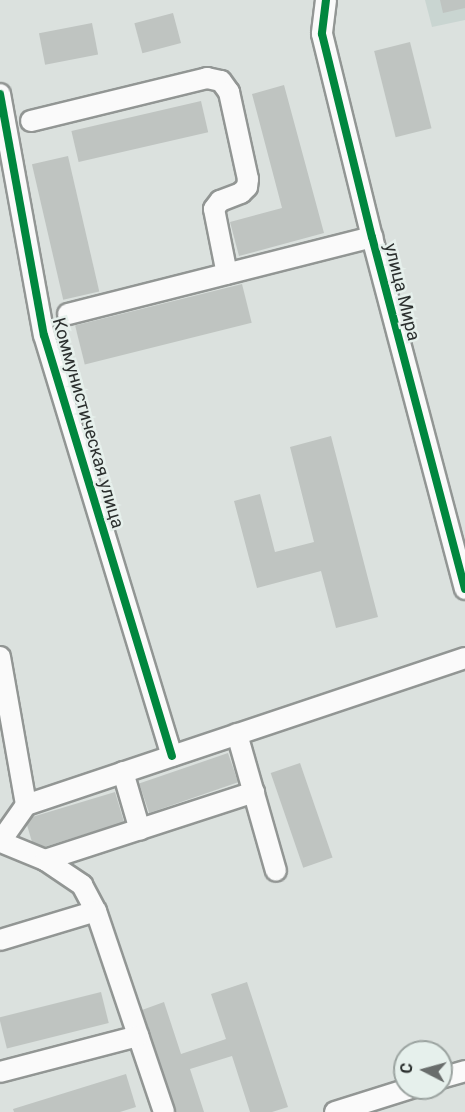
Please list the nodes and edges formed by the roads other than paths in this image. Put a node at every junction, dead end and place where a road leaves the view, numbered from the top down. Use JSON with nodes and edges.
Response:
{"nodes":[{"id":1,"x":326,"y":0,"type":"edge"},
{"id":2,"x":0,"y":94,"type":"edge"},
{"id":3,"x":31,"y":120,"type":"dead end"},
{"id":4,"x":372,"y":237,"type":"junction"},
{"id":5,"x":227,"y":274,"type":"junction"},
{"id":6,"x":68,"y":314,"type":"dead end"},
{"id":7,"x":465,"y":589,"type":"edge"},
{"id":8,"x":0,"y":657,"type":"edge"},
{"id":9,"x":465,"y":658,"type":"edge"},
{"id":10,"x":237,"y":734,"type":"junction"},
{"id":11,"x":172,"y":756,"type":"junction"},
{"id":12,"x":123,"y":772,"type":"junction"},
{"id":13,"x":254,"y":792,"type":"junction"},
{"id":14,"x":26,"y":805,"type":"junction"},
{"id":15,"x":140,"y":830,"type":"junction"},
{"id":16,"x":1,"y":842,"type":"edge"},
{"id":17,"x":45,"y":860,"type":"junction"},
{"id":18,"x":276,"y":871,"type":"dead end"},
{"id":19,"x":96,"y":911,"type":"junction"},
{"id":20,"x":0,"y":940,"type":"edge"},
{"id":21,"x":138,"y":1036,"type":"junction"},
{"id":22,"x":0,"y":1072,"type":"edge"},
{"id":23,"x":393,"y":1094,"type":"edge"},
{"id":24,"x":164,"y":1112,"type":"edge"},
{"id":25,"x":335,"y":1112,"type":"edge"}],
"edges":[{"from":1,"to":4,"type":"street","name":"улица Мира"},
{"from":2,"to":11,"type":"street","name":"Коммунистическая улица"},
{"from":3,"to":5,"type":"street"},
{"from":4,"to":5,"type":"street"},
{"from":4,"to":7,"type":"street","name":"улица Мира"},
{"from":5,"to":6,"type":"street"},
{"from":8,"to":14,"type":"street"},
{"from":9,"to":10,"type":"street"},
{"from":10,"to":11,"type":"street"},
{"from":10,"to":13,"type":"street"},
{"from":11,"to":12,"type":"street"},
{"from":12,"to":14,"type":"street"},
{"from":12,"to":15,"type":"street"},
{"from":13,"to":15,"type":"street"},
{"from":13,"to":18,"type":"street"},
{"from":14,"to":16,"type":"street"},
{"from":15,"to":17,"type":"street"},
{"from":16,"to":17,"type":"street"},
{"from":17,"to":19,"type":"street"},
{"from":19,"to":20,"type":"street"},
{"from":19,"to":21,"type":"street"},
{"from":21,"to":22,"type":"street"},
{"from":21,"to":24,"type":"street"},
{"from":23,"to":25,"type":"street"}]}
